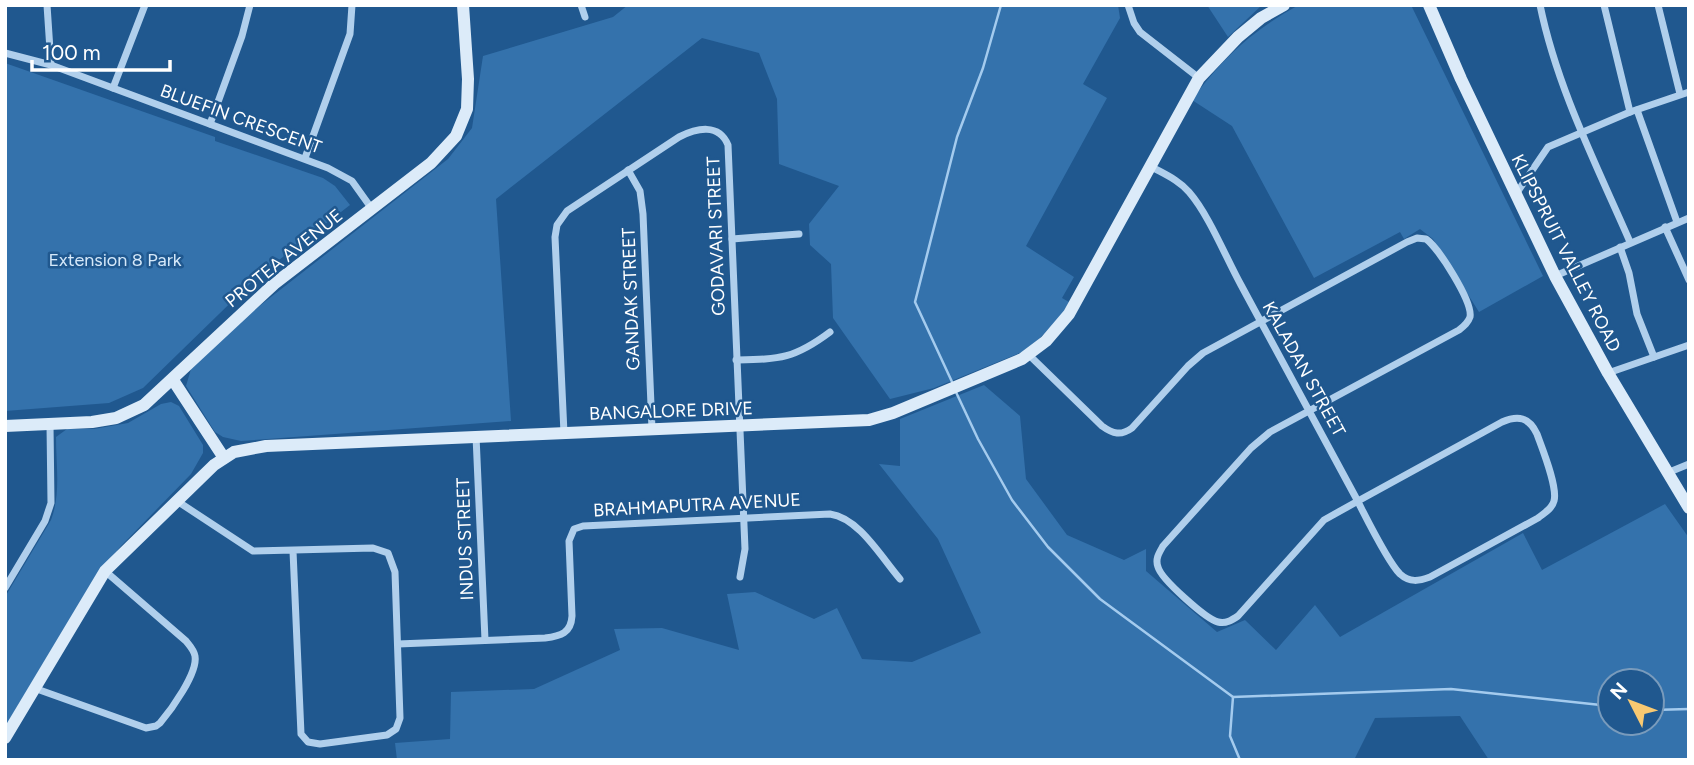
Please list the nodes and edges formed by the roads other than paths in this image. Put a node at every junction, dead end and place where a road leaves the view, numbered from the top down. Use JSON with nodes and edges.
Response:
{"nodes":[{"id":1,"x":47,"y":5,"type":"edge"},
{"id":2,"x":145,"y":5,"type":"edge"},
{"id":3,"x":250,"y":5,"type":"edge"},
{"id":4,"x":352,"y":5,"type":"edge"},
{"id":5,"x":463,"y":5,"type":"edge"},
{"id":6,"x":581,"y":5,"type":"edge"},
{"id":7,"x":1128,"y":5,"type":"edge"},
{"id":8,"x":1283,"y":5,"type":"edge"},
{"id":9,"x":1429,"y":5,"type":"edge"},
{"id":10,"x":1540,"y":5,"type":"edge"},
{"id":11,"x":1604,"y":5,"type":"edge"},
{"id":12,"x":1658,"y":5,"type":"edge"},
{"id":13,"x":585,"y":17,"type":"dead end"},
{"id":14,"x":5,"y":52,"type":"edge"},
{"id":15,"x":51,"y":65,"type":"junction"},
{"id":16,"x":1199,"y":78,"type":"junction"},
{"id":17,"x":113,"y":88,"type":"junction"},
{"id":18,"x":1685,"y":93,"type":"edge"},
{"id":19,"x":1634,"y":111,"type":"junction"},
{"id":20,"x":210,"y":124,"type":"junction"},
{"id":21,"x":1582,"y":132,"type":"junction"},
{"id":22,"x":305,"y":158,"type":"junction"},
{"id":23,"x":1150,"y":166,"type":"junction"},
{"id":24,"x":628,"y":170,"type":"junction"},
{"id":25,"x":1515,"y":195,"type":"junction"},
{"id":26,"x":372,"y":209,"type":"junction"},
{"id":27,"x":1689,"y":218,"type":"edge"},
{"id":28,"x":1676,"y":222,"type":"junction"},
{"id":29,"x":1665,"y":227,"type":"junction"},
{"id":30,"x":799,"y":234,"type":"dead end"},
{"id":31,"x":732,"y":239,"type":"junction"},
{"id":32,"x":1630,"y":242,"type":"junction"},
{"id":33,"x":1620,"y":247,"type":"junction"},
{"id":34,"x":1555,"y":276,"type":"junction"},
{"id":35,"x":1689,"y":281,"type":"edge"},
{"id":36,"x":1261,"y":321,"type":"junction"},
{"id":37,"x":830,"y":332,"type":"dead end"},
{"id":38,"x":1689,"y":345,"type":"edge"},
{"id":39,"x":1029,"y":355,"type":"junction"},
{"id":40,"x":1654,"y":357,"type":"junction"},
{"id":41,"x":736,"y":360,"type":"junction"},
{"id":42,"x":1608,"y":373,"type":"junction"},
{"id":43,"x":173,"y":380,"type":"junction"},
{"id":44,"x":1310,"y":412,"type":"junction"},
{"id":45,"x":50,"y":425,"type":"junction"},
{"id":46,"x":5,"y":426,"type":"edge"},
{"id":47,"x":739,"y":426,"type":"junction"},
{"id":48,"x":652,"y":429,"type":"junction"},
{"id":49,"x":564,"y":433,"type":"junction"},
{"id":50,"x":476,"y":436,"type":"junction"},
{"id":51,"x":224,"y":458,"type":"junction"},
{"id":52,"x":1689,"y":464,"type":"edge"},
{"id":53,"x":1667,"y":473,"type":"junction"},
{"id":54,"x":176,"y":500,"type":"junction"},
{"id":55,"x":1357,"y":500,"type":"junction"},
{"id":56,"x":1689,"y":508,"type":"edge"},
{"id":57,"x":744,"y":519,"type":"junction"},
{"id":58,"x":293,"y":551,"type":"junction"},
{"id":59,"x":106,"y":571,"type":"junction"},
{"id":60,"x":740,"y":577,"type":"dead end"},
{"id":61,"x":900,"y":579,"type":"dead end"},
{"id":62,"x":5,"y":589,"type":"edge"},
{"id":63,"x":485,"y":640,"type":"junction"},
{"id":64,"x":398,"y":644,"type":"junction"},
{"id":65,"x":34,"y":688,"type":"junction"},
{"id":66,"x":5,"y":738,"type":"edge"}],
"edges":[{"from":1,"to":15,"type":"street"},
{"from":2,"to":17,"type":"street"},
{"from":3,"to":20,"type":"street"},
{"from":4,"to":22,"type":"street"},
{"from":5,"to":26,"type":"street","name":"PROTEA AVENUE"},
{"from":6,"to":13,"type":"street"},
{"from":7,"to":16,"type":"street"},
{"from":8,"to":16,"type":"street","name":"BANGALORE DRIVE"},
{"from":9,"to":25,"type":"street","name":"KLIPSPRUIT VALLEY ROAD"},
{"from":10,"to":21,"type":"street"},
{"from":11,"to":19,"type":"street"},
{"from":12,"to":18,"type":"street"},
{"from":14,"to":15,"type":"street","name":"BLUEFIN CRESCENT"},
{"from":15,"to":17,"type":"street","name":"BLUEFIN CRESCENT"},
{"from":16,"to":23,"type":"street","name":"BANGALORE DRIVE"},
{"from":17,"to":20,"type":"street","name":"BLUEFIN CRESCENT"},
{"from":18,"to":19,"type":"street"},
{"from":19,"to":21,"type":"street"},
{"from":19,"to":28,"type":"street"},
{"from":20,"to":22,"type":"street","name":"BLUEFIN CRESCENT"},
{"from":21,"to":25,"type":"street"},
{"from":21,"to":32,"type":"street"},
{"from":22,"to":26,"type":"street","name":"BLUEFIN CRESCENT"},
{"from":23,"to":36,"type":"street","name":"KALADAN STREET"},
{"from":23,"to":39,"type":"street","name":"BANGALORE DRIVE"},
{"from":24,"to":31,"type":"street","name":"GODAVARI STREET"},
{"from":24,"to":48,"type":"street","name":"GANDAK STREET"},
{"from":24,"to":49,"type":"street","name":"GODAVARI STREET"},
{"from":25,"to":34,"type":"street","name":"KLIPSPRUIT VALLEY ROAD"},
{"from":26,"to":43,"type":"street","name":"PROTEA AVENUE"},
{"from":27,"to":28,"type":"street"},
{"from":28,"to":29,"type":"street"},
{"from":29,"to":32,"type":"street"},
{"from":29,"to":35,"type":"street"},
{"from":30,"to":31,"type":"street"},
{"from":31,"to":41,"type":"street","name":"GODAVARI STREET"},
{"from":32,"to":33,"type":"street"},
{"from":33,"to":34,"type":"street"},
{"from":33,"to":40,"type":"street"},
{"from":34,"to":42,"type":"street","name":"KLIPSPRUIT VALLEY ROAD"},
{"from":36,"to":39,"type":"street"},
{"from":36,"to":44,"type":"street","name":"KALADAN STREET"},
{"from":36,"to":44,"type":"street"},
{"from":37,"to":41,"type":"street"},
{"from":38,"to":40,"type":"street"},
{"from":39,"to":47,"type":"street","name":"BANGALORE DRIVE"},
{"from":40,"to":42,"type":"street"},
{"from":41,"to":47,"type":"street","name":"GODAVARI STREET"},
{"from":42,"to":53,"type":"street","name":"KLIPSPRUIT VALLEY ROAD"},
{"from":43,"to":45,"type":"street","name":"PROTEA AVENUE"},
{"from":43,"to":51,"type":"street"},
{"from":44,"to":55,"type":"street","name":"KALADAN STREET"},
{"from":44,"to":55,"type":"street"},
{"from":45,"to":46,"type":"street","name":"PROTEA AVENUE"},
{"from":45,"to":62,"type":"street"},
{"from":47,"to":48,"type":"street","name":"BANGALORE DRIVE"},
{"from":47,"to":57,"type":"street","name":"GODAVARI STREET"},
{"from":48,"to":49,"type":"street","name":"BANGALORE DRIVE"},
{"from":49,"to":50,"type":"street","name":"BANGALORE DRIVE"},
{"from":50,"to":51,"type":"street","name":"BANGALORE DRIVE"},
{"from":50,"to":63,"type":"street","name":"INDUS STREET"},
{"from":51,"to":54,"type":"street","name":"BANGALORE DRIVE"},
{"from":52,"to":53,"type":"street"},
{"from":53,"to":56,"type":"street","name":"KLIPSPRUIT VALLEY ROAD"},
{"from":54,"to":58,"type":"street"},
{"from":54,"to":59,"type":"street","name":"BANGALORE DRIVE"},
{"from":55,"to":55,"type":"street","name":"KALADAN STREET"},
{"from":57,"to":60,"type":"street","name":"GODAVARI STREET"},
{"from":57,"to":61,"type":"street","name":"BRAHMAPUTRA AVENUE"},
{"from":57,"to":63,"type":"street","name":"BRAHMAPUTRA AVENUE"},
{"from":58,"to":64,"type":"street"},
{"from":58,"to":64,"type":"street"},
{"from":59,"to":65,"type":"street","name":"BANGALORE DRIVE"},
{"from":59,"to":65,"type":"street"},
{"from":63,"to":64,"type":"street","name":"BRAHMAPUTRA AVENUE"},
{"from":65,"to":66,"type":"street","name":"BANGALORE DRIVE"}]}
